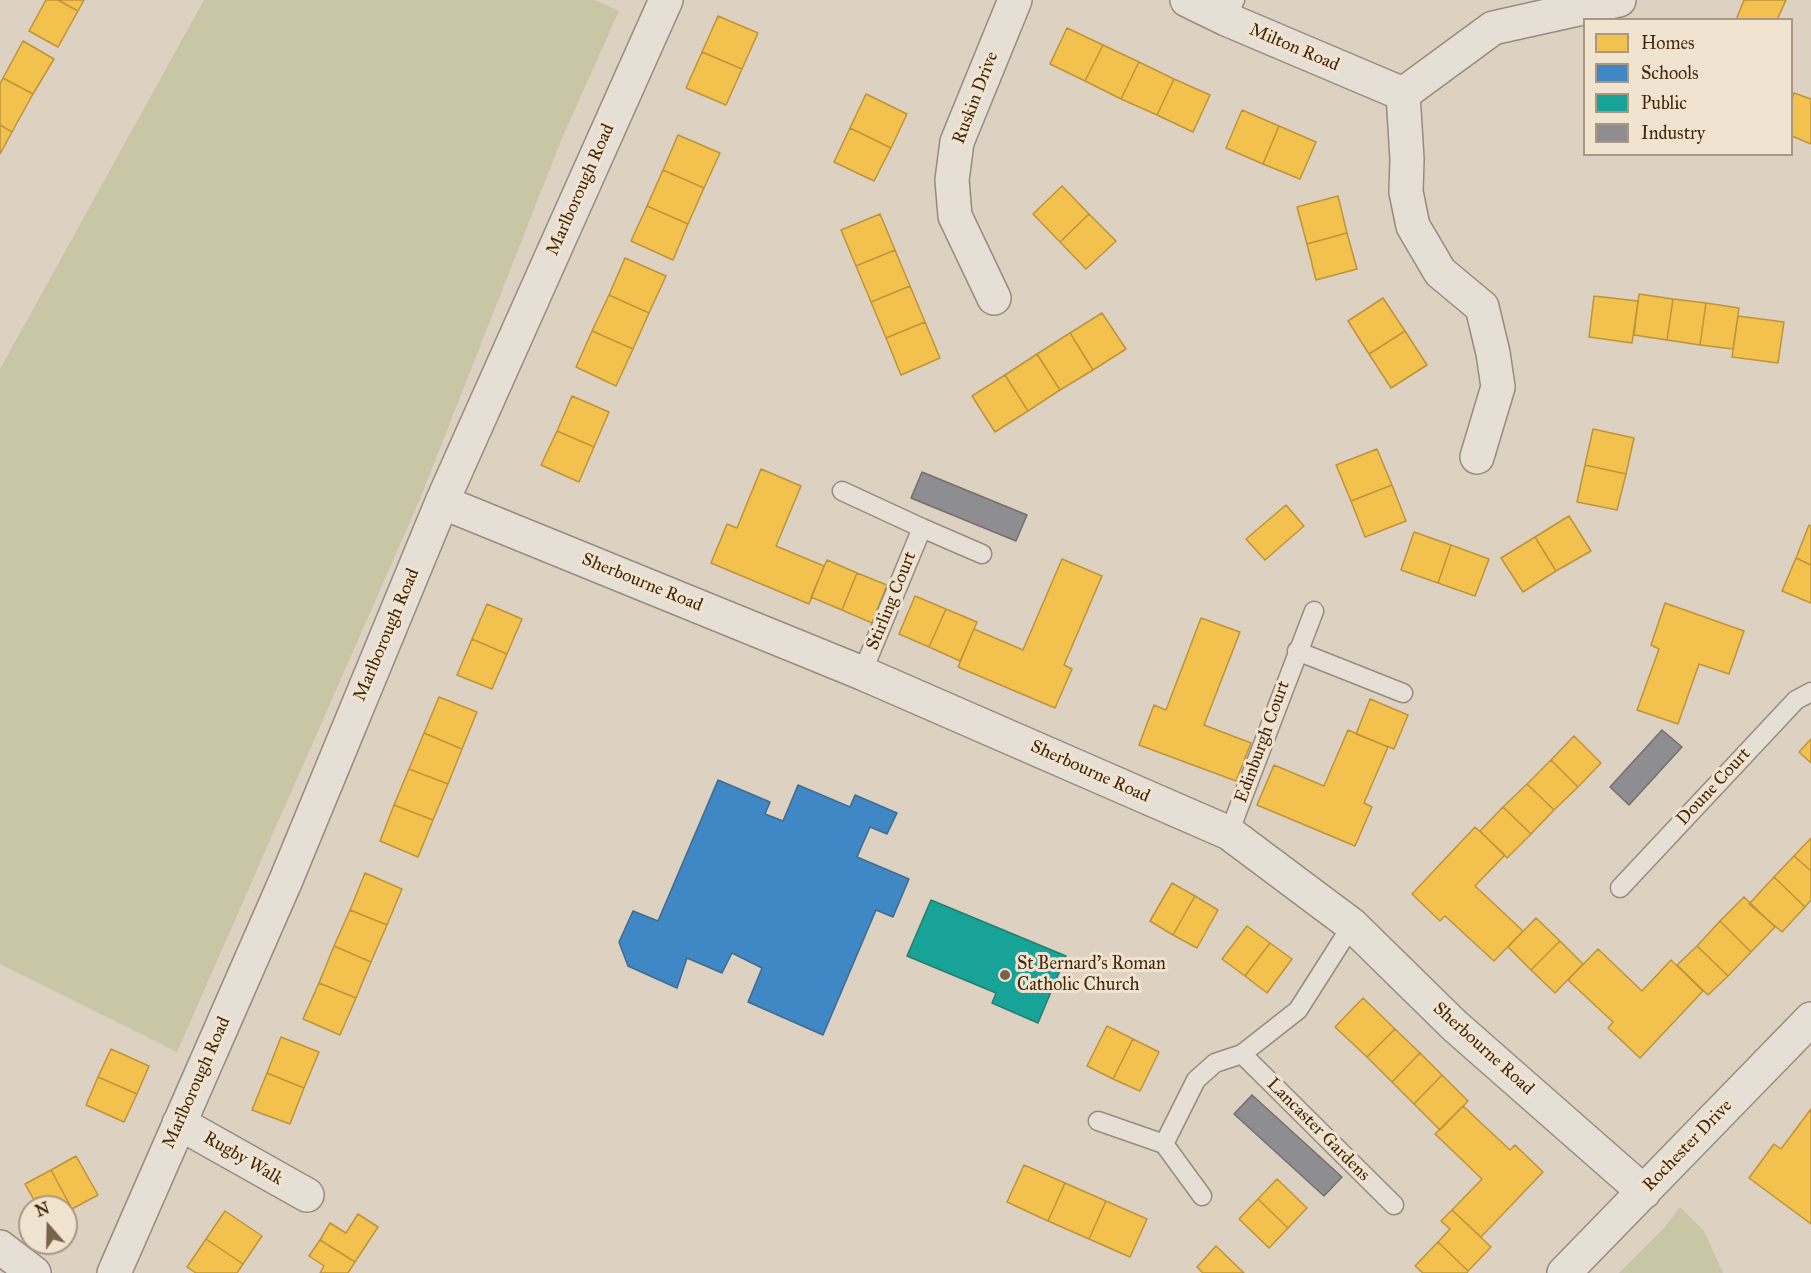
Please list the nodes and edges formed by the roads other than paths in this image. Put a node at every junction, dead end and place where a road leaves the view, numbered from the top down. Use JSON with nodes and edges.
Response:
{"nodes":[{"id":1,"x":665,"y":0,"type":"edge"},
{"id":2,"x":1015,"y":0,"type":"edge"},
{"id":3,"x":1187,"y":0,"type":"edge"},
{"id":4,"x":1619,"y":0,"type":"edge"},
{"id":5,"x":1230,"y":10,"type":"edge"},
{"id":6,"x":1403,"y":94,"type":"junction"},
{"id":7,"x":994,"y":298,"type":"dead end"},
{"id":8,"x":1478,"y":457,"type":"dead end"},
{"id":9,"x":842,"y":491,"type":"dead end"},
{"id":10,"x":442,"y":502,"type":"junction"},
{"id":11,"x":922,"y":528,"type":"junction"},
{"id":12,"x":982,"y":554,"type":"dead end"},
{"id":13,"x":1314,"y":611,"type":"dead end"},
{"id":14,"x":1297,"y":651,"type":"junction"},
{"id":15,"x":862,"y":673,"type":"junction"},
{"id":16,"x":1811,"y":692,"type":"edge"},
{"id":17,"x":1403,"y":693,"type":"dead end"},
{"id":18,"x":1229,"y":833,"type":"junction"},
{"id":19,"x":1620,"y":888,"type":"dead end"},
{"id":20,"x":1352,"y":925,"type":"junction"},
{"id":21,"x":1811,"y":1019,"type":"edge"},
{"id":22,"x":1242,"y":1054,"type":"junction"},
{"id":23,"x":1098,"y":1122,"type":"dead end"},
{"id":24,"x":179,"y":1123,"type":"junction"},
{"id":25,"x":1164,"y":1144,"type":"junction"},
{"id":26,"x":1644,"y":1192,"type":"junction"},
{"id":27,"x":307,"y":1195,"type":"dead end"},
{"id":28,"x":1202,"y":1196,"type":"dead end"},
{"id":29,"x":1394,"y":1205,"type":"dead end"},
{"id":30,"x":0,"y":1247,"type":"edge"},
{"id":31,"x":34,"y":1273,"type":"edge"},
{"id":32,"x":114,"y":1273,"type":"edge"},
{"id":33,"x":1564,"y":1273,"type":"edge"}],
"edges":[{"from":1,"to":10,"type":"street","name":"Marlborough Road"},
{"from":2,"to":7,"type":"street","name":"Ruskin Drive"},
{"from":3,"to":5,"type":"street","name":"Milton Road"},
{"from":4,"to":6,"type":"street"},
{"from":5,"to":6,"type":"street","name":"Milton Road"},
{"from":6,"to":8,"type":"street"},
{"from":9,"to":11,"type":"lane","name":"Stirling Court"},
{"from":10,"to":15,"type":"street","name":"Sherbourne Road"},
{"from":10,"to":24,"type":"street","name":"Marlborough Road"},
{"from":11,"to":12,"type":"lane","name":"Stirling Court"},
{"from":11,"to":15,"type":"lane","name":"Stirling Court"},
{"from":13,"to":14,"type":"lane","name":"Edinburgh Court"},
{"from":14,"to":17,"type":"lane"},
{"from":14,"to":18,"type":"lane","name":"Edinburgh Court"},
{"from":15,"to":18,"type":"street","name":"Sherbourne Road"},
{"from":16,"to":19,"type":"lane","name":"Doune Court"},
{"from":18,"to":20,"type":"street","name":"Sherbourne Road"},
{"from":20,"to":22,"type":"lane"},
{"from":20,"to":26,"type":"street","name":"Sherbourne Road"},
{"from":21,"to":26,"type":"street","name":"Rochester Drive"},
{"from":22,"to":25,"type":"lane"},
{"from":22,"to":29,"type":"lane","name":"Lancaster Gardens"},
{"from":23,"to":25,"type":"lane"},
{"from":24,"to":27,"type":"street","name":"Rugby Walk"},
{"from":24,"to":32,"type":"street","name":"Marlborough Road"},
{"from":25,"to":28,"type":"lane"},
{"from":26,"to":33,"type":"street","name":"Rochester Drive"},
{"from":30,"to":31,"type":"street"}]}
